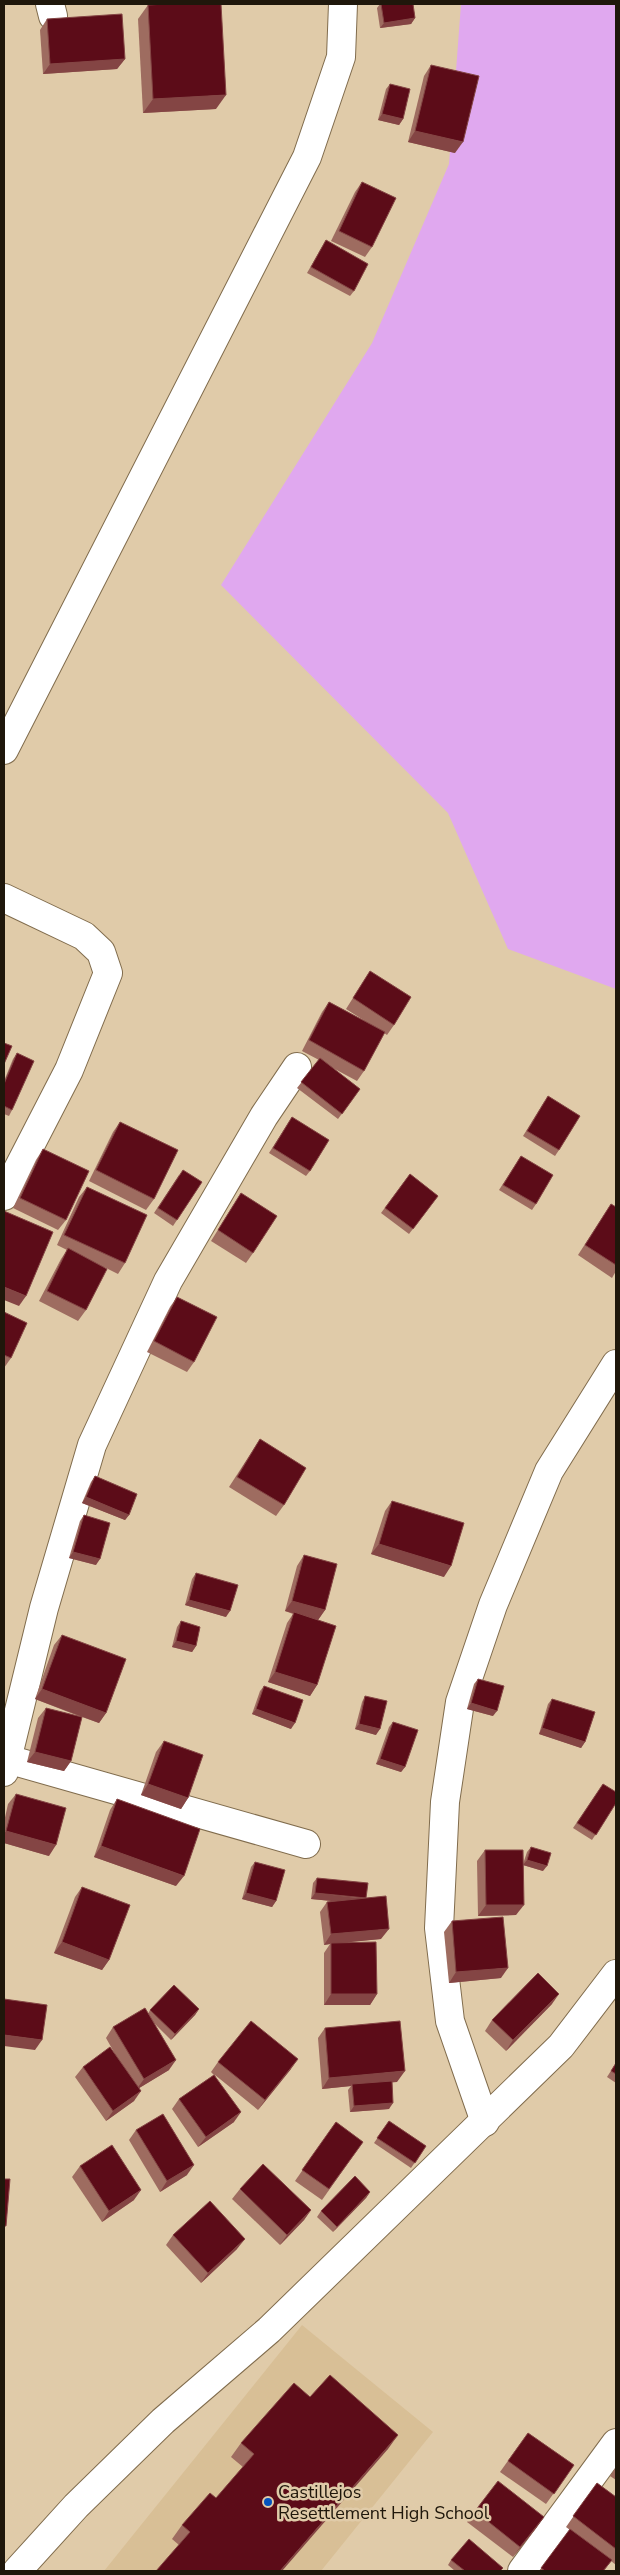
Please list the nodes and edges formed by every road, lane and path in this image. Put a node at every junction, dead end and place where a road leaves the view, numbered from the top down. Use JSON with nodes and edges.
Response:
{"nodes":[{"id":1,"x":343,"y":4,"type":"edge"},
{"id":2,"x":4,"y":750,"type":"edge"},
{"id":3,"x":4,"y":898,"type":"edge"},
{"id":4,"x":297,"y":1067,"type":"dead end"},
{"id":5,"x":4,"y":1196,"type":"edge"},
{"id":6,"x":616,"y":1364,"type":"edge"},
{"id":7,"x":5,"y":1766,"type":"edge"},
{"id":8,"x":306,"y":1844,"type":"dead end"},
{"id":9,"x":616,"y":1974,"type":"edge"},
{"id":10,"x":485,"y":2122,"type":"junction"},
{"id":11,"x":616,"y":2442,"type":"edge"},
{"id":12,"x":17,"y":2571,"type":"edge"},
{"id":13,"x":522,"y":2571,"type":"edge"}],
"edges":[{"from":1,"to":2,"type":"street"},
{"from":3,"to":5,"type":"street"},
{"from":4,"to":7,"type":"street"},
{"from":6,"to":10,"type":"street"},
{"from":7,"to":8,"type":"street"},
{"from":9,"to":10,"type":"street"},
{"from":10,"to":12,"type":"street"},
{"from":11,"to":13,"type":"street"}]}
